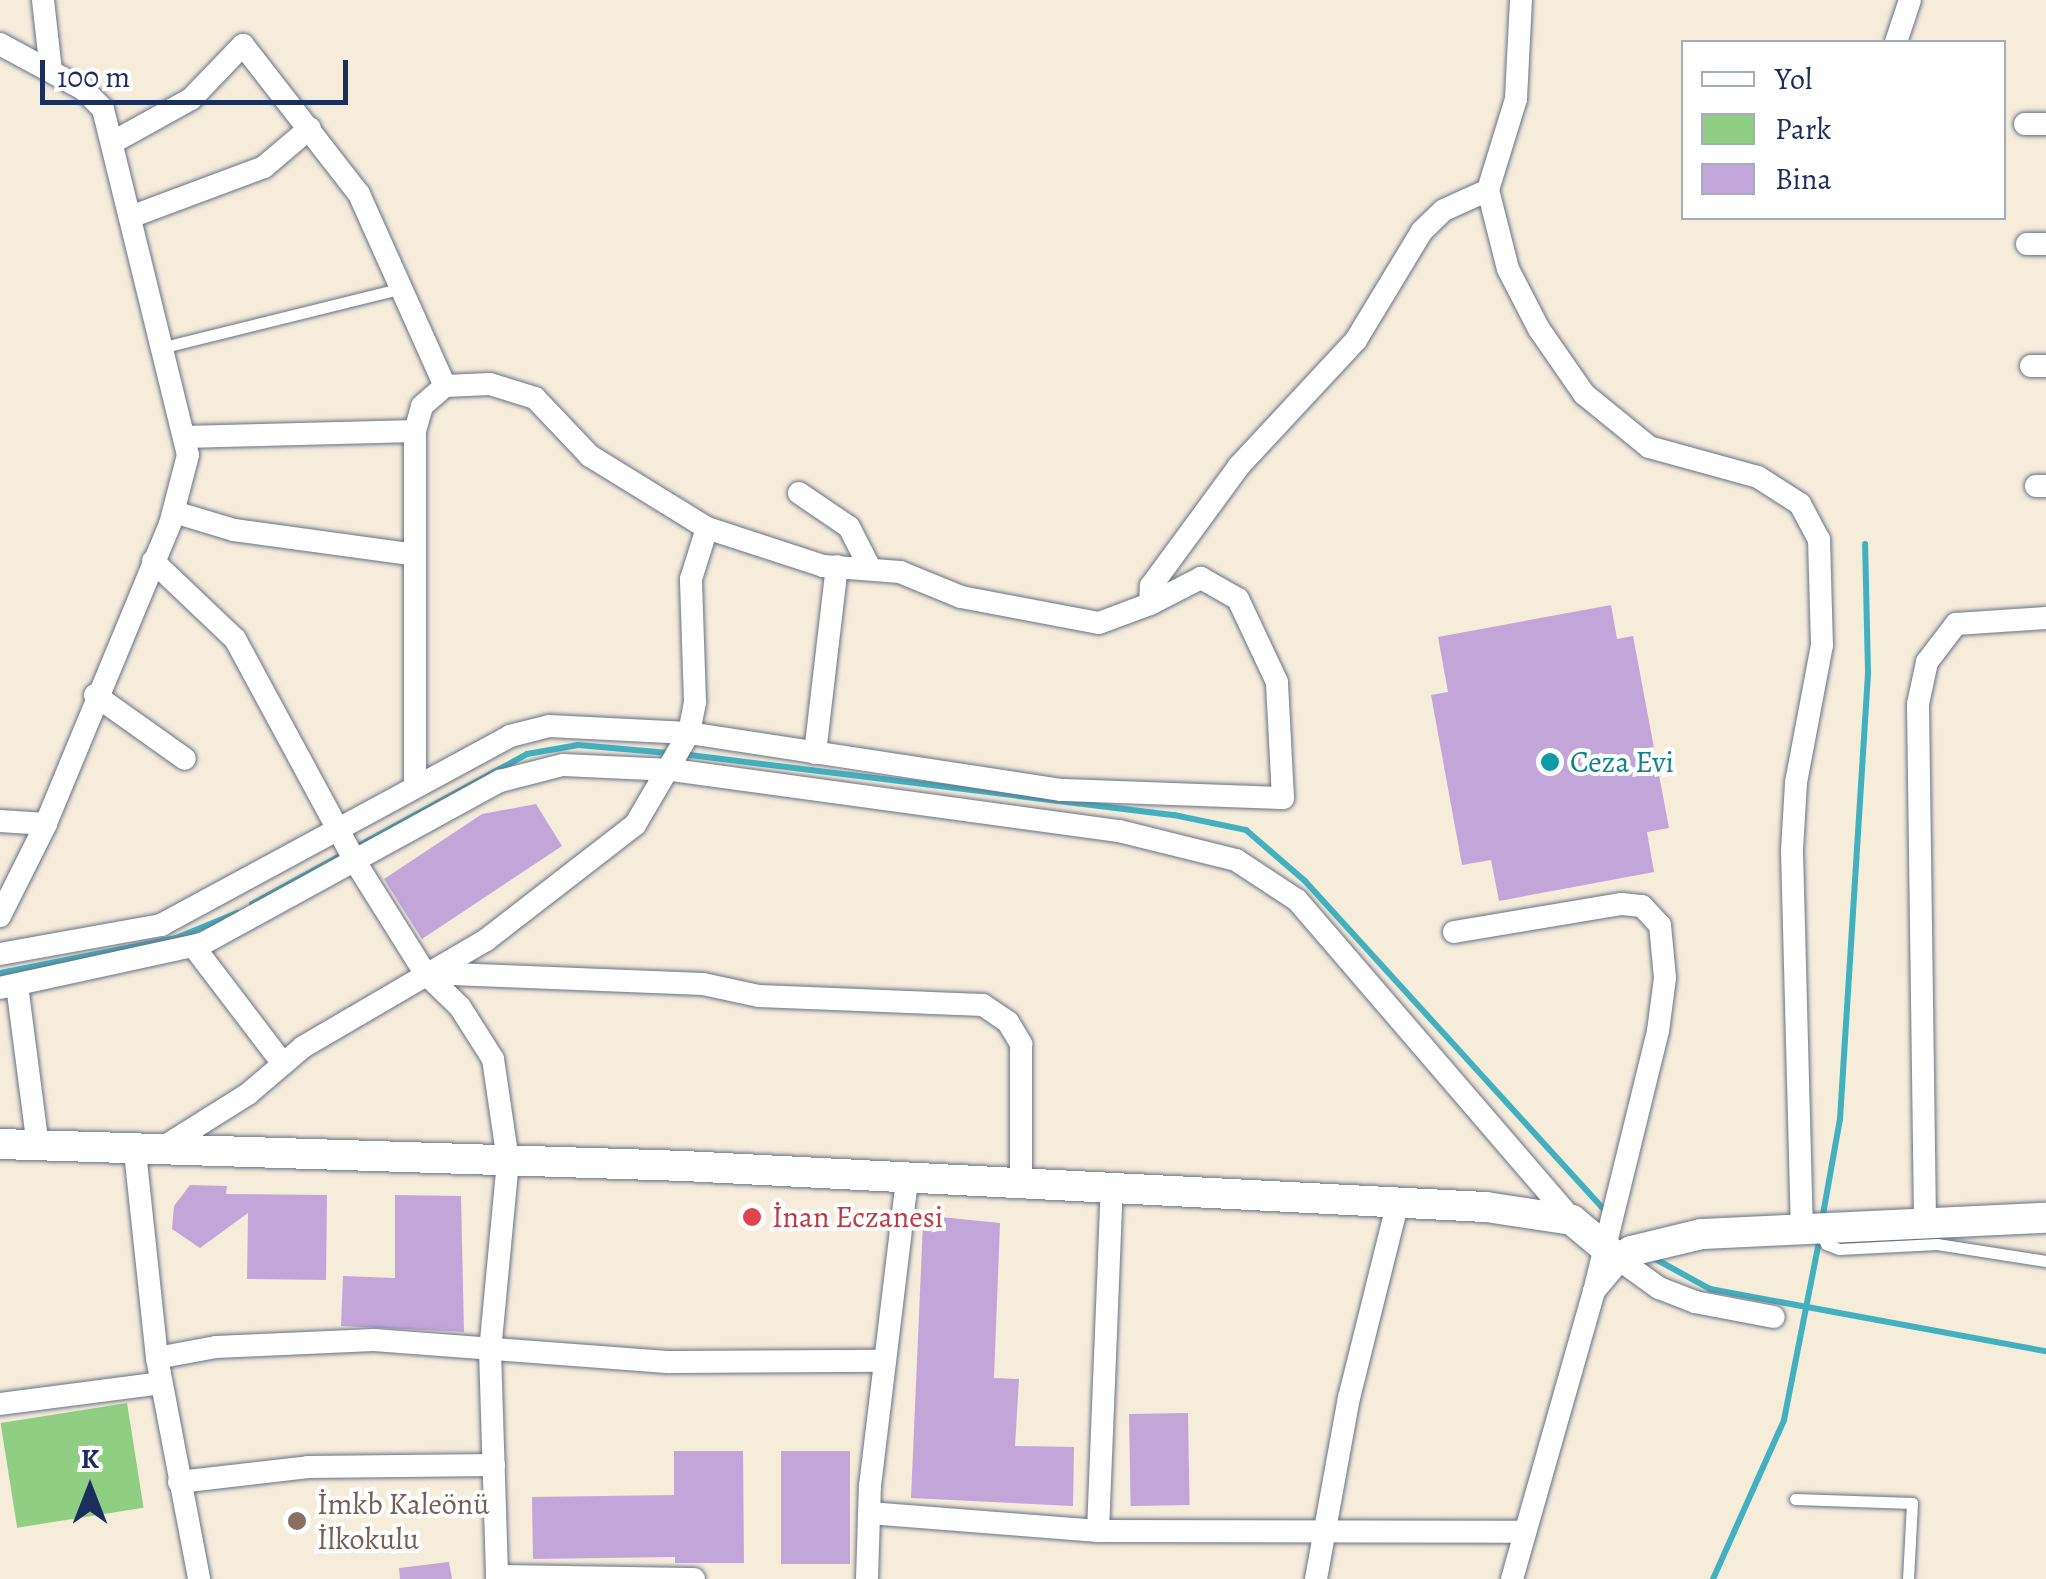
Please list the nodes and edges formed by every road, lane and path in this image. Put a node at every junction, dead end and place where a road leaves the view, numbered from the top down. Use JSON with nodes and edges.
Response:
{"nodes":[{"id":1,"x":44,"y":0,"type":"edge"},
{"id":2,"x":1520,"y":0,"type":"edge"},
{"id":3,"x":1910,"y":0,"type":"edge"},
{"id":4,"x":1897,"y":40,"type":"edge"},
{"id":5,"x":0,"y":44,"type":"edge"},
{"id":6,"x":51,"y":72,"type":"junction"},
{"id":7,"x":310,"y":128,"type":"junction"},
{"id":8,"x":115,"y":141,"type":"junction"},
{"id":9,"x":1488,"y":190,"type":"junction"},
{"id":10,"x":132,"y":216,"type":"junction"},
{"id":11,"x":406,"y":287,"type":"junction"},
{"id":12,"x":164,"y":347,"type":"junction"},
{"id":13,"x":445,"y":386,"type":"junction"},
{"id":14,"x":414,"y":431,"type":"junction"},
{"id":15,"x":186,"y":437,"type":"junction"},
{"id":16,"x":799,"y":493,"type":"dead end"},
{"id":17,"x":174,"y":512,"type":"junction"},
{"id":18,"x":707,"y":528,"type":"junction"},
{"id":19,"x":410,"y":554,"type":"junction"},
{"id":20,"x":153,"y":561,"type":"junction"},
{"id":21,"x":837,"y":566,"type":"junction"},
{"id":22,"x":870,"y":568,"type":"junction"},
{"id":23,"x":1150,"y":604,"type":"junction"},
{"id":24,"x":2046,"y":618,"type":"edge"},
{"id":25,"x":95,"y":695,"type":"junction"},
{"id":26,"x":680,"y":752,"type":"junction"},
{"id":27,"x":815,"y":752,"type":"junction"},
{"id":28,"x":185,"y":760,"type":"dead end"},
{"id":29,"x":415,"y":785,"type":"junction"},
{"id":30,"x":0,"y":821,"type":"edge"},
{"id":31,"x":46,"y":824,"type":"junction"},
{"id":32,"x":348,"y":847,"type":"junction"},
{"id":33,"x":0,"y":916,"type":"edge"},
{"id":34,"x":1454,"y":932,"type":"dead end"},
{"id":35,"x":194,"y":947,"type":"junction"},
{"id":36,"x":0,"y":954,"type":"edge"},
{"id":37,"x":425,"y":973,"type":"junction"},
{"id":38,"x":8,"y":986,"type":"edge"},
{"id":39,"x":283,"y":1064,"type":"junction"},
{"id":40,"x":0,"y":1144,"type":"edge"},
{"id":41,"x":38,"y":1146,"type":"junction"},
{"id":42,"x":145,"y":1152,"type":"junction"},
{"id":43,"x":508,"y":1162,"type":"junction"},
{"id":44,"x":906,"y":1178,"type":"junction"},
{"id":45,"x":1021,"y":1182,"type":"junction"},
{"id":46,"x":1112,"y":1184,"type":"junction"},
{"id":47,"x":1398,"y":1202,"type":"junction"},
{"id":48,"x":2046,"y":1218,"type":"edge"},
{"id":49,"x":1572,"y":1220,"type":"junction"},
{"id":50,"x":1925,"y":1220,"type":"junction"},
{"id":51,"x":1819,"y":1232,"type":"junction"},
{"id":52,"x":1615,"y":1245,"type":"junction"},
{"id":53,"x":2046,"y":1261,"type":"edge"},
{"id":54,"x":1774,"y":1317,"type":"dead end"},
{"id":55,"x":490,"y":1351,"type":"junction"},
{"id":56,"x":157,"y":1358,"type":"junction"},
{"id":57,"x":885,"y":1362,"type":"junction"},
{"id":58,"x":161,"y":1383,"type":"junction"},
{"id":59,"x":0,"y":1404,"type":"edge"},
{"id":60,"x":494,"y":1465,"type":"junction"},
{"id":61,"x":179,"y":1482,"type":"junction"},
{"id":62,"x":1795,"y":1500,"type":"dead end"},
{"id":63,"x":869,"y":1513,"type":"junction"},
{"id":64,"x":1325,"y":1528,"type":"junction"},
{"id":65,"x":1098,"y":1530,"type":"junction"},
{"id":66,"x":1524,"y":1532,"type":"junction"},
{"id":67,"x":497,"y":1578,"type":"edge"},
{"id":68,"x":199,"y":1579,"type":"edge"},
{"id":69,"x":694,"y":1579,"type":"edge"},
{"id":70,"x":867,"y":1579,"type":"edge"},
{"id":71,"x":1316,"y":1579,"type":"edge"},
{"id":72,"x":1512,"y":1579,"type":"edge"},
{"id":73,"x":1908,"y":1579,"type":"edge"}],
"edges":[{"from":1,"to":6,"type":"street"},
{"from":2,"to":9,"type":"street"},
{"from":3,"to":4,"type":"street"},
{"from":5,"to":6,"type":"street"},
{"from":6,"to":8,"type":"street"},
{"from":7,"to":8,"type":"street"},
{"from":7,"to":10,"type":"street"},
{"from":7,"to":11,"type":"street"},
{"from":8,"to":10,"type":"street"},
{"from":9,"to":23,"type":"street"},
{"from":9,"to":51,"type":"street"},
{"from":10,"to":12,"type":"street"},
{"from":11,"to":12,"type":"lane"},
{"from":11,"to":13,"type":"street"},
{"from":12,"to":15,"type":"street"},
{"from":13,"to":14,"type":"street"},
{"from":13,"to":18,"type":"street"},
{"from":14,"to":15,"type":"street"},
{"from":14,"to":19,"type":"street"},
{"from":15,"to":17,"type":"street"},
{"from":16,"to":22,"type":"street"},
{"from":17,"to":19,"type":"street"},
{"from":17,"to":20,"type":"street"},
{"from":18,"to":21,"type":"street"},
{"from":18,"to":26,"type":"street"},
{"from":19,"to":29,"type":"street"},
{"from":20,"to":25,"type":"street"},
{"from":20,"to":32,"type":"street"},
{"from":21,"to":22,"type":"street"},
{"from":21,"to":27,"type":"street"},
{"from":22,"to":23,"type":"street"},
{"from":23,"to":27,"type":"street"},
{"from":24,"to":50,"type":"street"},
{"from":25,"to":28,"type":"street"},
{"from":25,"to":31,"type":"street"},
{"from":26,"to":27,"type":"street"},
{"from":26,"to":29,"type":"street"},
{"from":26,"to":32,"type":"street"},
{"from":26,"to":37,"type":"street"},
{"from":26,"to":49,"type":"street"},
{"from":29,"to":32,"type":"street"},
{"from":30,"to":31,"type":"street"},
{"from":31,"to":33,"type":"street"},
{"from":32,"to":35,"type":"street"},
{"from":32,"to":36,"type":"street"},
{"from":32,"to":37,"type":"street"},
{"from":34,"to":52,"type":"street"},
{"from":35,"to":38,"type":"street"},
{"from":35,"to":39,"type":"street"},
{"from":37,"to":39,"type":"street"},
{"from":37,"to":43,"type":"street"},
{"from":37,"to":45,"type":"street"},
{"from":38,"to":41,"type":"street"},
{"from":39,"to":42,"type":"street"},
{"from":40,"to":41,"type":"street"},
{"from":41,"to":42,"type":"street"},
{"from":42,"to":43,"type":"street"},
{"from":42,"to":56,"type":"street"},
{"from":43,"to":44,"type":"street"},
{"from":43,"to":55,"type":"street"},
{"from":44,"to":45,"type":"street"},
{"from":44,"to":57,"type":"street"},
{"from":45,"to":46,"type":"street"},
{"from":46,"to":47,"type":"street"},
{"from":46,"to":65,"type":"street"},
{"from":47,"to":49,"type":"street"},
{"from":47,"to":64,"type":"street"},
{"from":48,"to":50,"type":"street"},
{"from":49,"to":52,"type":"street"},
{"from":50,"to":51,"type":"street"},
{"from":51,"to":52,"type":"street"},
{"from":51,"to":53,"type":"lane"},
{"from":52,"to":54,"type":"street"},
{"from":52,"to":66,"type":"street"},
{"from":55,"to":56,"type":"street"},
{"from":55,"to":57,"type":"street"},
{"from":55,"to":60,"type":"street"},
{"from":56,"to":58,"type":"street"},
{"from":57,"to":63,"type":"street"},
{"from":58,"to":59,"type":"street"},
{"from":58,"to":61,"type":"street"},
{"from":60,"to":61,"type":"street"},
{"from":60,"to":67,"type":"street"},
{"from":61,"to":68,"type":"street"},
{"from":62,"to":73,"type":"lane"},
{"from":63,"to":65,"type":"street"},
{"from":63,"to":70,"type":"street"},
{"from":64,"to":65,"type":"street"},
{"from":64,"to":66,"type":"street"},
{"from":64,"to":71,"type":"street"},
{"from":66,"to":72,"type":"street"},
{"from":67,"to":69,"type":"street"}]}
